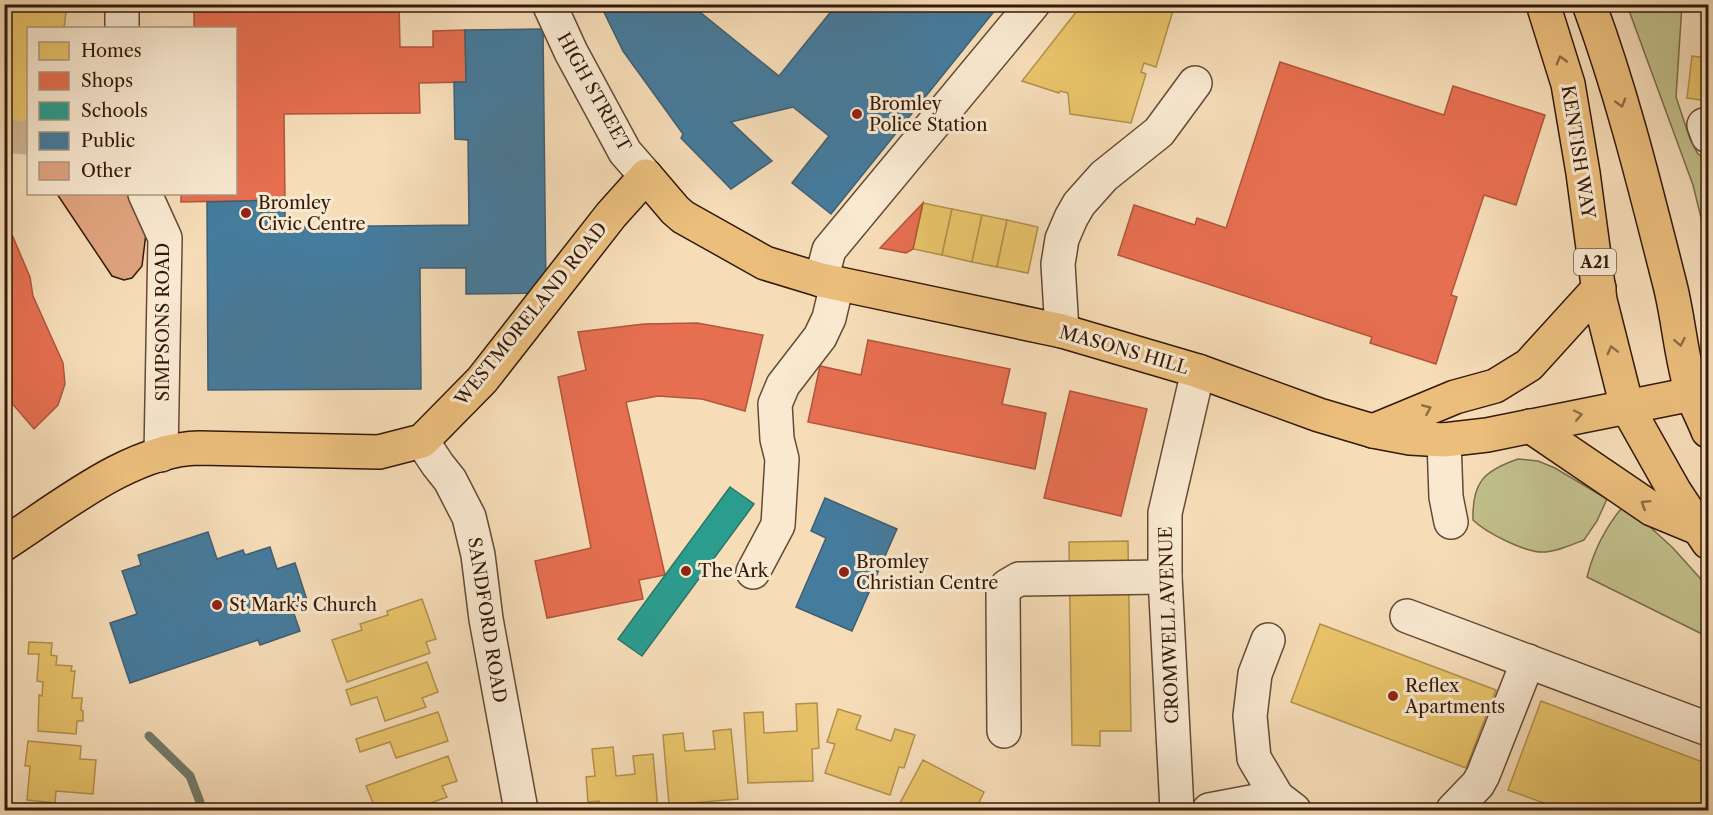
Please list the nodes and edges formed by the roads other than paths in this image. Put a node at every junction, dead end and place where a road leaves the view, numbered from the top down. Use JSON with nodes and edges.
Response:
{"nodes":[{"id":1,"x":122,"y":4,"type":"edge"},
{"id":2,"x":549,"y":4,"type":"edge"},
{"id":3,"x":1033,"y":4,"type":"edge"},
{"id":4,"x":1543,"y":4,"type":"edge"},
{"id":5,"x":1588,"y":4,"type":"edge"},
{"id":6,"x":122,"y":27,"type":"edge"},
{"id":7,"x":1195,"y":83,"type":"dead end"},
{"id":8,"x":646,"y":176,"type":"junction"},
{"id":9,"x":145,"y":195,"type":"edge"},
{"id":10,"x":829,"y":282,"type":"junction"},
{"id":11,"x":1599,"y":288,"type":"junction"},
{"id":12,"x":1062,"y":331,"type":"junction"},
{"id":13,"x":1198,"y":371,"type":"junction"},
{"id":14,"x":1692,"y":394,"type":"junction"},
{"id":15,"x":1627,"y":407,"type":"junction"},
{"id":16,"x":1530,"y":426,"type":"junction"},
{"id":17,"x":1373,"y":431,"type":"junction"},
{"id":18,"x":1708,"y":431,"type":"edge"},
{"id":19,"x":1444,"y":440,"type":"junction"},
{"id":20,"x":422,"y":441,"type":"junction"},
{"id":21,"x":161,"y":455,"type":"junction"},
{"id":22,"x":1451,"y":522,"type":"dead end"},
{"id":23,"x":1703,"y":535,"type":"edge"},
{"id":24,"x":4,"y":544,"type":"edge"},
{"id":25,"x":753,"y":572,"type":"dead end"},
{"id":26,"x":1165,"y":577,"type":"junction"},
{"id":27,"x":1407,"y":616,"type":"dead end"},
{"id":28,"x":1268,"y":640,"type":"dead end"},
{"id":29,"x":1528,"y":661,"type":"junction"},
{"id":30,"x":1708,"y":729,"type":"edge"},
{"id":31,"x":1004,"y":731,"type":"dead end"},
{"id":32,"x":1286,"y":804,"type":"edge"},
{"id":33,"x":521,"y":810,"type":"edge"},
{"id":34,"x":1177,"y":810,"type":"edge"},
{"id":35,"x":1209,"y":810,"type":"edge"},
{"id":36,"x":1453,"y":810,"type":"edge"}],
"edges":[{"from":1,"to":6,"type":"street"},
{"from":2,"to":8,"type":"street","name":"HIGH STREET"},
{"from":3,"to":10,"type":"street"},
{"from":11,"to":4,"type":"main road","name":"KENTISH WAY","number":"A21","one_way":true},
{"from":5,"to":14,"type":"main road","one_way":true},
{"from":7,"to":12,"type":"street"},
{"from":8,"to":10,"type":"main road","name":"MASONS HILL"},
{"from":8,"to":20,"type":"main road","name":"WESTMORELAND ROAD"},
{"from":9,"to":21,"type":"street","name":"SIMPSONS ROAD"},
{"from":10,"to":12,"type":"main road","name":"MASONS HILL"},
{"from":10,"to":25,"type":"street"},
{"from":15,"to":11,"type":"main road","name":"KENTISH WAY","number":"A21","one_way":true},
{"from":17,"to":11,"type":"main road","one_way":true},
{"from":12,"to":13,"type":"main road","name":"MASONS HILL"},
{"from":13,"to":17,"type":"main road","name":"MASONS HILL"},
{"from":13,"to":26,"type":"street","name":"CROMWELL AVENUE"},
{"from":14,"to":15,"type":"main road","name":"MASONS HILL"},
{"from":14,"to":18,"type":"main road"},
{"from":16,"to":15,"type":"main road","name":"MASONS HILL","one_way":true},
{"from":15,"to":23,"type":"main road","number":"A21"},
{"from":16,"to":19,"type":"main road","name":"MASONS HILL"},
{"from":23,"to":16,"type":"main road","one_way":true},
{"from":17,"to":19,"type":"main road","name":"MASONS HILL"},
{"from":19,"to":22,"type":"street"},
{"from":20,"to":21,"type":"main road"},
{"from":20,"to":33,"type":"street","name":"SANDFORD ROAD"},
{"from":21,"to":24,"type":"main road"},
{"from":26,"to":31,"type":"street"},
{"from":26,"to":34,"type":"street","name":"CROMWELL AVENUE"},
{"from":27,"to":29,"type":"street"},
{"from":28,"to":32,"type":"street"},
{"from":29,"to":30,"type":"street"},
{"from":29,"to":36,"type":"street"},
{"from":32,"to":35,"type":"street"}]}
